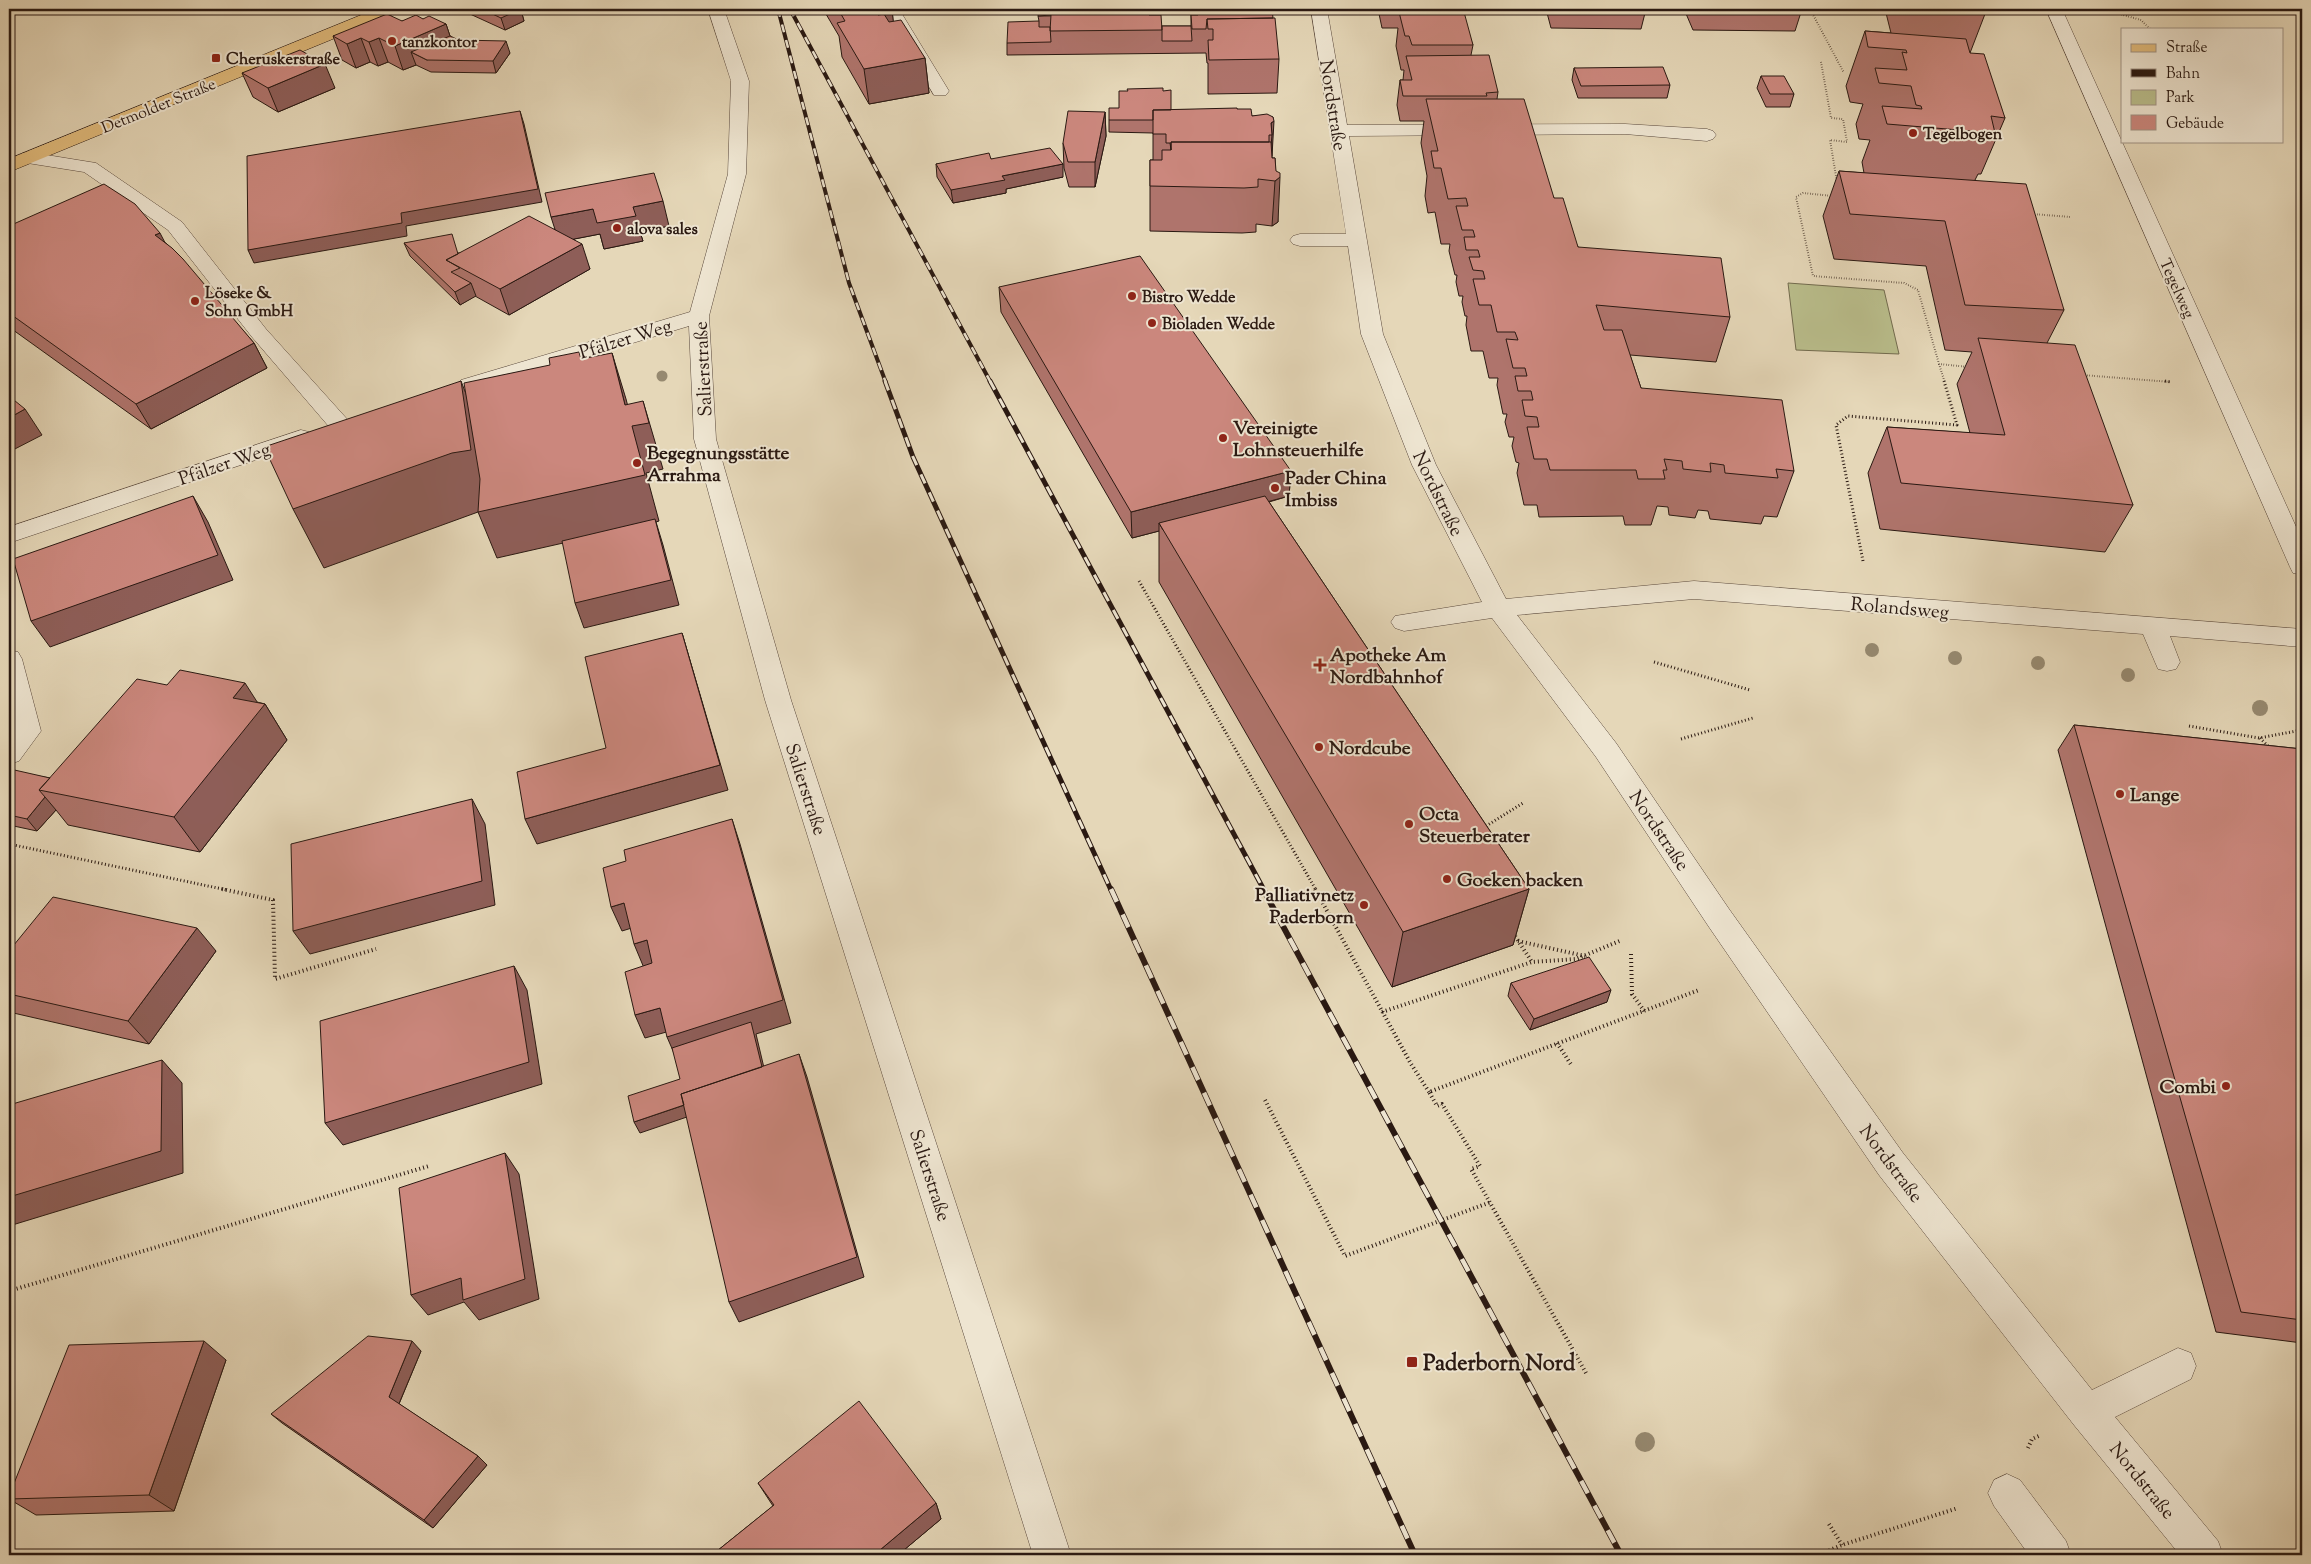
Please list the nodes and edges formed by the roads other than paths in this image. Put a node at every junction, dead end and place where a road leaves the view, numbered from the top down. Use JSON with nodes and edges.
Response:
{"nodes":[{"id":1,"x":390,"y":9,"type":"edge"},
{"id":2,"x":716,"y":9,"type":"edge"},
{"id":3,"x":891,"y":9,"type":"edge"},
{"id":4,"x":1319,"y":9,"type":"edge"},
{"id":5,"x":2054,"y":9,"type":"edge"},
{"id":6,"x":940,"y":91,"type":"dead end"},
{"id":7,"x":1338,"y":131,"type":"junction"},
{"id":8,"x":1707,"y":136,"type":"dead end"},
{"id":9,"x":28,"y":158,"type":"junction"},
{"id":10,"x":9,"y":166,"type":"edge"},
{"id":11,"x":1300,"y":240,"type":"dead end"},
{"id":12,"x":1356,"y":240,"type":"junction"},
{"id":13,"x":699,"y":316,"type":"junction"},
{"id":14,"x":452,"y":390,"type":"edge"},
{"id":15,"x":9,"y":535,"type":"edge"},
{"id":16,"x":2302,"y":567,"type":"edge"},
{"id":17,"x":1498,"y":608,"type":"junction"},
{"id":18,"x":1404,"y":622,"type":"dead end"},
{"id":19,"x":2153,"y":627,"type":"junction"},
{"id":20,"x":2302,"y":638,"type":"edge"},
{"id":21,"x":9,"y":659,"type":"edge"},
{"id":22,"x":2167,"y":662,"type":"dead end"},
{"id":23,"x":9,"y":754,"type":"edge"},
{"id":24,"x":2178,"y":1366,"type":"dead end"},
{"id":25,"x":2087,"y":1412,"type":"junction"},
{"id":26,"x":2007,"y":1493,"type":"road end"},
{"id":27,"x":1052,"y":1555,"type":"edge"},
{"id":28,"x":2052,"y":1555,"type":"edge"},
{"id":29,"x":2204,"y":1555,"type":"edge"}],
"edges":[{"from":1,"to":9,"type":"main road","name":"Detmolder Straße"},
{"from":2,"to":13,"type":"street","name":"Salierstraße"},
{"from":3,"to":6,"type":"street"},
{"from":4,"to":7,"type":"street","name":"Nordstraße"},
{"from":5,"to":16,"type":"street","name":"Tegelweg"},
{"from":7,"to":8,"type":"street"},
{"from":7,"to":12,"type":"street","name":"Nordstraße"},
{"from":9,"to":10,"type":"main road","name":"Detmolder Straße"},
{"from":9,"to":15,"type":"street","name":"Pfälzer Weg"},
{"from":11,"to":12,"type":"street"},
{"from":12,"to":17,"type":"street","name":"Nordstraße"},
{"from":13,"to":14,"type":"street","name":"Pfälzer Weg"},
{"from":13,"to":27,"type":"street","name":"Salierstraße"},
{"from":17,"to":18,"type":"street","name":"Rolandsweg"},
{"from":17,"to":19,"type":"street","name":"Rolandsweg"},
{"from":17,"to":25,"type":"street","name":"Nordstraße"},
{"from":19,"to":20,"type":"street","name":"Rolandsweg"},
{"from":19,"to":22,"type":"street"},
{"from":21,"to":23,"type":"street"},
{"from":24,"to":25,"type":"street"},
{"from":25,"to":29,"type":"street","name":"Nordstraße"},
{"from":26,"to":28,"type":"street"}]}
